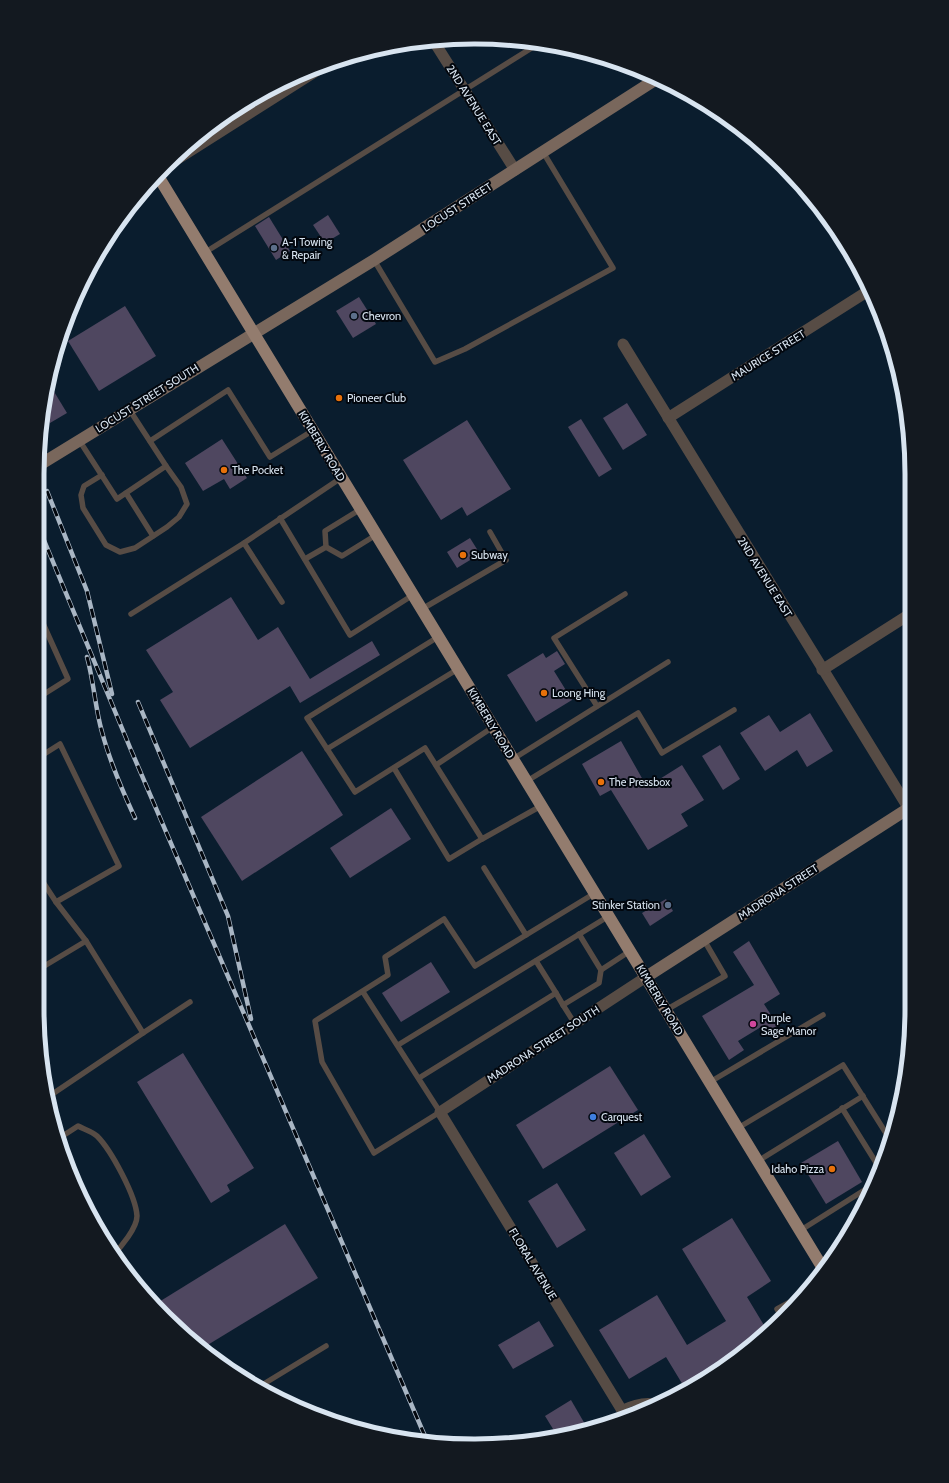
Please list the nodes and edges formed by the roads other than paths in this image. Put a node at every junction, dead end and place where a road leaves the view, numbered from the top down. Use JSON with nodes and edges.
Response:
{"nodes":[{"id":1,"x":437,"y":46,"type":"edge"},
{"id":2,"x":531,"y":48,"type":"edge"},
{"id":3,"x":651,"y":82,"type":"edge"},
{"id":4,"x":297,"y":83,"type":"edge"},
{"id":5,"x":465,"y":89,"type":"junction"},
{"id":6,"x":205,"y":139,"type":"edge"},
{"id":7,"x":543,"y":152,"type":"junction"},
{"id":8,"x":515,"y":170,"type":"junction"},
{"id":9,"x":161,"y":180,"type":"edge"},
{"id":10,"x":204,"y":253,"type":"junction"},
{"id":11,"x":374,"y":260,"type":"junction"},
{"id":12,"x":865,"y":293,"type":"edge"},
{"id":13,"x":253,"y":333,"type":"junction"},
{"id":14,"x":622,"y":344,"type":"dead end"},
{"id":15,"x":129,"y":409,"type":"junction"},
{"id":16,"x":668,"y":418,"type":"junction"},
{"id":17,"x":312,"y":431,"type":"junction"},
{"id":18,"x":79,"y":440,"type":"junction"},
{"id":19,"x":150,"y":441,"type":"junction"},
{"id":20,"x":44,"y":462,"type":"edge"},
{"id":21,"x":166,"y":466,"type":"junction"},
{"id":22,"x":102,"y":475,"type":"junction"},
{"id":23,"x":341,"y":478,"type":"junction"},
{"id":24,"x":126,"y":493,"type":"junction"},
{"id":25,"x":360,"y":510,"type":"junction"},
{"id":26,"x":280,"y":518,"type":"junction"},
{"id":27,"x":490,"y":532,"type":"dead end"},
{"id":28,"x":376,"y":535,"type":"junction"},
{"id":29,"x":153,"y":536,"type":"junction"},
{"id":30,"x":244,"y":543,"type":"junction"},
{"id":31,"x":326,"y":547,"type":"junction"},
{"id":32,"x":306,"y":559,"type":"junction"},
{"id":33,"x":625,"y":594,"type":"dead end"},
{"id":34,"x":413,"y":595,"type":"junction"},
{"id":35,"x":282,"y":602,"type":"dead end"},
{"id":36,"x":421,"y":609,"type":"junction"},
{"id":37,"x":131,"y":614,"type":"dead end"},
{"id":38,"x":905,"y":617,"type":"edge"},
{"id":39,"x":44,"y":626,"type":"edge"},
{"id":40,"x":438,"y":637,"type":"junction"},
{"id":41,"x":668,"y":662,"type":"dead end"},
{"id":42,"x":458,"y":669,"type":"junction"},
{"id":43,"x":822,"y":670,"type":"junction"},
{"id":44,"x":44,"y":694,"type":"edge"},
{"id":45,"x":597,"y":706,"type":"junction"},
{"id":46,"x":734,"y":710,"type":"dead end"},
{"id":47,"x":493,"y":727,"type":"junction"},
{"id":48,"x":327,"y":749,"type":"junction"},
{"id":49,"x":44,"y":754,"type":"edge"},
{"id":50,"x":513,"y":759,"type":"junction"},
{"id":51,"x":436,"y":766,"type":"junction"},
{"id":52,"x":394,"y":768,"type":"junction"},
{"id":53,"x":526,"y":782,"type":"junction"},
{"id":54,"x":905,"y":802,"type":"edge"},
{"id":55,"x":541,"y":806,"type":"junction"},
{"id":56,"x":905,"y":811,"type":"edge"},
{"id":57,"x":482,"y":839,"type":"junction"},
{"id":58,"x":484,"y":868,"type":"dead end"},
{"id":59,"x":44,"y":884,"type":"edge"},
{"id":60,"x":595,"y":893,"type":"junction"},
{"id":61,"x":56,"y":902,"type":"junction"},
{"id":62,"x":609,"y":916,"type":"junction"},
{"id":63,"x":579,"y":934,"type":"junction"},
{"id":64,"x":526,"y":935,"type":"junction"},
{"id":65,"x":704,"y":939,"type":"junction"},
{"id":66,"x":86,"y":941,"type":"junction"},
{"id":67,"x":630,"y":951,"type":"junction"},
{"id":68,"x":536,"y":961,"type":"junction"},
{"id":69,"x":44,"y":966,"type":"edge"},
{"id":70,"x":601,"y":970,"type":"junction"},
{"id":71,"x":646,"y":977,"type":"junction"},
{"id":72,"x":363,"y":992,"type":"junction"},
{"id":73,"x":556,"y":993,"type":"junction"},
{"id":74,"x":190,"y":1002,"type":"dead end"},
{"id":75,"x":563,"y":1006,"type":"junction"},
{"id":76,"x":666,"y":1010,"type":"junction"},
{"id":77,"x":823,"y":1014,"type":"dead end"},
{"id":78,"x":575,"y":1024,"type":"junction"},
{"id":79,"x":143,"y":1033,"type":"junction"},
{"id":80,"x":398,"y":1045,"type":"junction"},
{"id":81,"x":419,"y":1078,"type":"junction"},
{"id":82,"x":710,"y":1082,"type":"junction"},
{"id":83,"x":52,"y":1093,"type":"edge"},
{"id":84,"x":863,"y":1096,"type":"junction"},
{"id":85,"x":842,"y":1108,"type":"junction"},
{"id":86,"x":440,"y":1112,"type":"junction"},
{"id":87,"x":738,"y":1128,"type":"junction"},
{"id":88,"x":886,"y":1133,"type":"edge"},
{"id":89,"x":64,"y":1135,"type":"edge"},
{"id":90,"x":758,"y":1161,"type":"junction"},
{"id":91,"x":876,"y":1163,"type":"edge"},
{"id":92,"x":865,"y":1190,"type":"edge"},
{"id":93,"x":800,"y":1230,"type":"junction"},
{"id":94,"x":118,"y":1250,"type":"edge"},
{"id":95,"x":821,"y":1264,"type":"edge"},
{"id":96,"x":788,"y":1303,"type":"edge"},
{"id":97,"x":779,"y":1313,"type":"edge"},
{"id":98,"x":326,"y":1346,"type":"dead end"},
{"id":99,"x":264,"y":1384,"type":"edge"},
{"id":100,"x":650,"y":1401,"type":"edge"},
{"id":101,"x":624,"y":1412,"type":"edge"}],
"edges":[{"from":1,"to":5,"type":"street","name":"2ND AVENUE EAST"},
{"from":2,"to":5,"type":"lane"},
{"from":3,"to":7,"type":"street","name":"LOCUST STREET"},
{"from":4,"to":6,"type":"street"},
{"from":5,"to":8,"type":"street","name":"2ND AVENUE EAST"},
{"from":5,"to":10,"type":"lane"},
{"from":7,"to":8,"type":"street","name":"LOCUST STREET"},
{"from":7,"to":11,"type":"lane"},
{"from":8,"to":11,"type":"street","name":"LOCUST STREET"},
{"from":9,"to":10,"type":"main road","name":"KIMBERLY ROAD"},
{"from":10,"to":13,"type":"main road","name":"KIMBERLY ROAD"},
{"from":11,"to":13,"type":"street","name":"LOCUST STREET"},
{"from":12,"to":16,"type":"street","name":"MAURICE STREET"},
{"from":13,"to":15,"type":"street","name":"LOCUST STREET SOUTH"},
{"from":13,"to":17,"type":"main road","name":"KIMBERLY ROAD"},
{"from":14,"to":16,"type":"street","name":"2ND AVENUE EAST"},
{"from":15,"to":18,"type":"street","name":"LOCUST STREET SOUTH"},
{"from":15,"to":19,"type":"lane"},
{"from":16,"to":43,"type":"street","name":"2ND AVENUE EAST"},
{"from":17,"to":19,"type":"lane"},
{"from":17,"to":23,"type":"main road","name":"KIMBERLY ROAD"},
{"from":18,"to":20,"type":"street","name":"LOCUST STREET SOUTH"},
{"from":18,"to":22,"type":"lane"},
{"from":19,"to":21,"type":"lane"},
{"from":21,"to":24,"type":"lane"},
{"from":21,"to":29,"type":"lane"},
{"from":22,"to":24,"type":"lane"},
{"from":22,"to":29,"type":"lane"},
{"from":23,"to":25,"type":"main road","name":"KIMBERLY ROAD"},
{"from":23,"to":26,"type":"lane"},
{"from":24,"to":29,"type":"lane"},
{"from":25,"to":28,"type":"main road","name":"KIMBERLY ROAD"},
{"from":25,"to":31,"type":"lane"},
{"from":26,"to":30,"type":"lane"},
{"from":26,"to":32,"type":"lane"},
{"from":27,"to":36,"type":"lane"},
{"from":28,"to":31,"type":"lane"},
{"from":28,"to":34,"type":"main road","name":"KIMBERLY ROAD"},
{"from":30,"to":35,"type":"lane"},
{"from":30,"to":37,"type":"lane"},
{"from":31,"to":32,"type":"lane"},
{"from":32,"to":34,"type":"lane"},
{"from":33,"to":45,"type":"lane"},
{"from":34,"to":36,"type":"main road","name":"KIMBERLY ROAD"},
{"from":36,"to":40,"type":"main road","name":"KIMBERLY ROAD"},
{"from":38,"to":43,"type":"street"},
{"from":39,"to":44,"type":"lane"},
{"from":40,"to":42,"type":"main road","name":"KIMBERLY ROAD"},
{"from":40,"to":48,"type":"lane"},
{"from":41,"to":45,"type":"lane"},
{"from":42,"to":47,"type":"main road","name":"KIMBERLY ROAD"},
{"from":42,"to":48,"type":"lane"},
{"from":43,"to":54,"type":"street","name":"2ND AVENUE EAST"},
{"from":45,"to":50,"type":"lane"},
{"from":46,"to":53,"type":"lane"},
{"from":47,"to":50,"type":"main road","name":"KIMBERLY ROAD"},
{"from":47,"to":51,"type":"lane"},
{"from":48,"to":52,"type":"lane"},
{"from":49,"to":61,"type":"lane"},
{"from":50,"to":53,"type":"main road","name":"KIMBERLY ROAD"},
{"from":51,"to":52,"type":"lane"},
{"from":51,"to":57,"type":"lane"},
{"from":52,"to":57,"type":"lane"},
{"from":53,"to":55,"type":"main road","name":"KIMBERLY ROAD"},
{"from":55,"to":57,"type":"lane"},
{"from":55,"to":60,"type":"main road","name":"KIMBERLY ROAD"},
{"from":56,"to":65,"type":"street","name":"MADRONA STREET"},
{"from":58,"to":64,"type":"lane"},
{"from":59,"to":61,"type":"lane"},
{"from":60,"to":62,"type":"main road","name":"KIMBERLY ROAD"},
{"from":60,"to":64,"type":"lane"},
{"from":61,"to":66,"type":"lane"},
{"from":62,"to":63,"type":"lane"},
{"from":62,"to":67,"type":"main road","name":"KIMBERLY ROAD"},
{"from":63,"to":68,"type":"lane"},
{"from":63,"to":70,"type":"lane"},
{"from":64,"to":72,"type":"lane"},
{"from":65,"to":71,"type":"street","name":"MADRONA STREET"},
{"from":65,"to":76,"type":"lane"},
{"from":66,"to":69,"type":"lane"},
{"from":66,"to":79,"type":"lane"},
{"from":67,"to":70,"type":"lane"},
{"from":67,"to":71,"type":"main road","name":"KIMBERLY ROAD"},
{"from":68,"to":73,"type":"lane"},
{"from":68,"to":80,"type":"lane"},
{"from":70,"to":75,"type":"lane"},
{"from":71,"to":76,"type":"main road","name":"KIMBERLY ROAD"},
{"from":71,"to":78,"type":"street","name":"MADRONA STREET SOUTH"},
{"from":72,"to":80,"type":"lane"},
{"from":72,"to":86,"type":"lane"},
{"from":73,"to":75,"type":"lane"},
{"from":73,"to":81,"type":"lane"},
{"from":74,"to":79,"type":"lane"},
{"from":75,"to":78,"type":"lane"},
{"from":76,"to":82,"type":"main road","name":"KIMBERLY ROAD"},
{"from":77,"to":82,"type":"lane"},
{"from":78,"to":86,"type":"street","name":"MADRONA STREET SOUTH"},
{"from":79,"to":83,"type":"lane"},
{"from":80,"to":81,"type":"lane"},
{"from":81,"to":86,"type":"lane"},
{"from":82,"to":87,"type":"main road","name":"KIMBERLY ROAD"},
{"from":84,"to":85,"type":"lane"},
{"from":84,"to":87,"type":"lane"},
{"from":84,"to":88,"type":"lane"},
{"from":85,"to":90,"type":"lane"},
{"from":85,"to":91,"type":"lane"},
{"from":86,"to":101,"type":"street","name":"FLORAL AVENUE"},
{"from":87,"to":90,"type":"main road","name":"KIMBERLY ROAD"},
{"from":89,"to":94,"type":"lane"},
{"from":90,"to":93,"type":"main road","name":"KIMBERLY ROAD"},
{"from":92,"to":93,"type":"lane"},
{"from":93,"to":95,"type":"main road","name":"KIMBERLY ROAD"},
{"from":96,"to":97,"type":"lane"},
{"from":98,"to":99,"type":"lane"},
{"from":100,"to":101,"type":"lane"}]}
